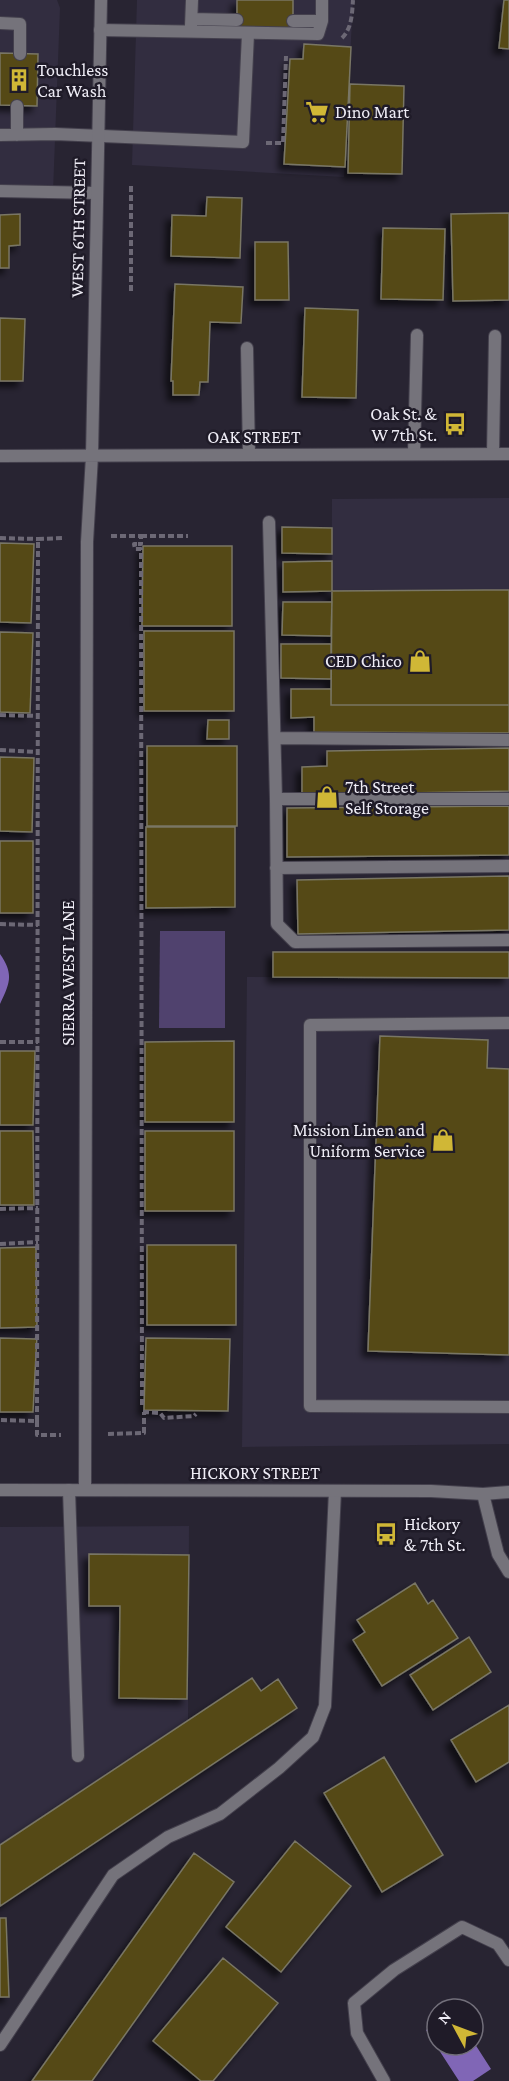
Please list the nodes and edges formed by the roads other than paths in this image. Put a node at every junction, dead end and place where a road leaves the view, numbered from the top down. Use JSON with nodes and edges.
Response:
{"nodes":[{"id":1,"x":101,"y":0,"type":"edge"},
{"id":2,"x":192,"y":0,"type":"edge"},
{"id":3,"x":322,"y":0,"type":"edge"},
{"id":4,"x":192,"y":19,"type":"junction"},
{"id":5,"x":237,"y":20,"type":"dead end"},
{"id":6,"x":293,"y":21,"type":"dead end"},
{"id":7,"x":322,"y":21,"type":"junction"},
{"id":8,"x":0,"y":23,"type":"edge"},
{"id":9,"x":100,"y":30,"type":"junction"},
{"id":10,"x":191,"y":33,"type":"junction"},
{"id":11,"x":248,"y":34,"type":"junction"},
{"id":12,"x":20,"y":54,"type":"dead end"},
{"id":13,"x":18,"y":106,"type":"dead end"},
{"id":14,"x":0,"y":135,"type":"edge"},
{"id":15,"x":17,"y":135,"type":"junction"},
{"id":16,"x":98,"y":135,"type":"junction"},
{"id":17,"x":0,"y":191,"type":"edge"},
{"id":18,"x":97,"y":193,"type":"junction"},
{"id":19,"x":417,"y":335,"type":"dead end"},
{"id":20,"x":495,"y":336,"type":"dead end"},
{"id":21,"x":247,"y":348,"type":"dead end"},
{"id":22,"x":414,"y":454,"type":"junction"},
{"id":23,"x":494,"y":454,"type":"junction"},
{"id":24,"x":509,"y":454,"type":"edge"},
{"id":25,"x":249,"y":455,"type":"junction"},
{"id":26,"x":0,"y":456,"type":"edge"},
{"id":27,"x":92,"y":456,"type":"junction"},
{"id":28,"x":268,"y":522,"type":"dead end"},
{"id":29,"x":275,"y":738,"type":"junction"},
{"id":30,"x":509,"y":740,"type":"edge"},
{"id":31,"x":276,"y":799,"type":"junction"},
{"id":32,"x":509,"y":799,"type":"edge"},
{"id":33,"x":509,"y":866,"type":"edge"},
{"id":34,"x":276,"y":868,"type":"junction"},
{"id":35,"x":509,"y":940,"type":"edge"},
{"id":36,"x":509,"y":1023,"type":"edge"},
{"id":37,"x":509,"y":1407,"type":"edge"},
{"id":38,"x":0,"y":1490,"type":"edge"},
{"id":39,"x":69,"y":1490,"type":"junction"},
{"id":40,"x":85,"y":1490,"type":"junction"},
{"id":41,"x":335,"y":1491,"type":"junction"},
{"id":42,"x":509,"y":1492,"type":"edge"},
{"id":43,"x":483,"y":1494,"type":"junction"},
{"id":44,"x":509,"y":1572,"type":"edge"},
{"id":45,"x":78,"y":1756,"type":"dead end"},
{"id":46,"x":509,"y":1960,"type":"edge"},
{"id":47,"x":0,"y":2045,"type":"edge"},
{"id":48,"x":384,"y":2081,"type":"edge"}],
"edges":[{"from":1,"to":9,"type":"street","name":"WEST 6TH STREET"},
{"from":2,"to":4,"type":"street"},
{"from":3,"to":7,"type":"street"},
{"from":4,"to":5,"type":"street"},
{"from":4,"to":10,"type":"street"},
{"from":6,"to":7,"type":"street"},
{"from":7,"to":11,"type":"street"},
{"from":8,"to":12,"type":"street"},
{"from":9,"to":10,"type":"street"},
{"from":9,"to":16,"type":"street","name":"WEST 6TH STREET"},
{"from":10,"to":11,"type":"street"},
{"from":11,"to":16,"type":"street"},
{"from":13,"to":15,"type":"street"},
{"from":14,"to":15,"type":"street"},
{"from":15,"to":16,"type":"street"},
{"from":16,"to":18,"type":"street","name":"WEST 6TH STREET"},
{"from":17,"to":18,"type":"street"},
{"from":18,"to":27,"type":"street","name":"WEST 6TH STREET"},
{"from":19,"to":22,"type":"street"},
{"from":20,"to":23,"type":"street"},
{"from":21,"to":25,"type":"street"},
{"from":22,"to":23,"type":"street","name":"OAK STREET"},
{"from":22,"to":25,"type":"street","name":"OAK STREET"},
{"from":23,"to":24,"type":"street","name":"OAK STREET"},
{"from":25,"to":27,"type":"street","name":"OAK STREET"},
{"from":26,"to":27,"type":"street","name":"OAK STREET"},
{"from":27,"to":40,"type":"street","name":"SIERRA WEST LANE"},
{"from":28,"to":29,"type":"street"},
{"from":29,"to":30,"type":"street"},
{"from":29,"to":31,"type":"street"},
{"from":31,"to":32,"type":"street"},
{"from":31,"to":34,"type":"street"},
{"from":33,"to":34,"type":"street"},
{"from":34,"to":35,"type":"street"},
{"from":36,"to":37,"type":"street"},
{"from":38,"to":39,"type":"street","name":"HICKORY STREET"},
{"from":39,"to":40,"type":"street","name":"HICKORY STREET"},
{"from":39,"to":45,"type":"street"},
{"from":40,"to":41,"type":"street","name":"HICKORY STREET"},
{"from":41,"to":43,"type":"street","name":"HICKORY STREET"},
{"from":41,"to":47,"type":"street"},
{"from":42,"to":43,"type":"street","name":"HICKORY STREET"},
{"from":43,"to":44,"type":"street"},
{"from":46,"to":48,"type":"street"}]}
